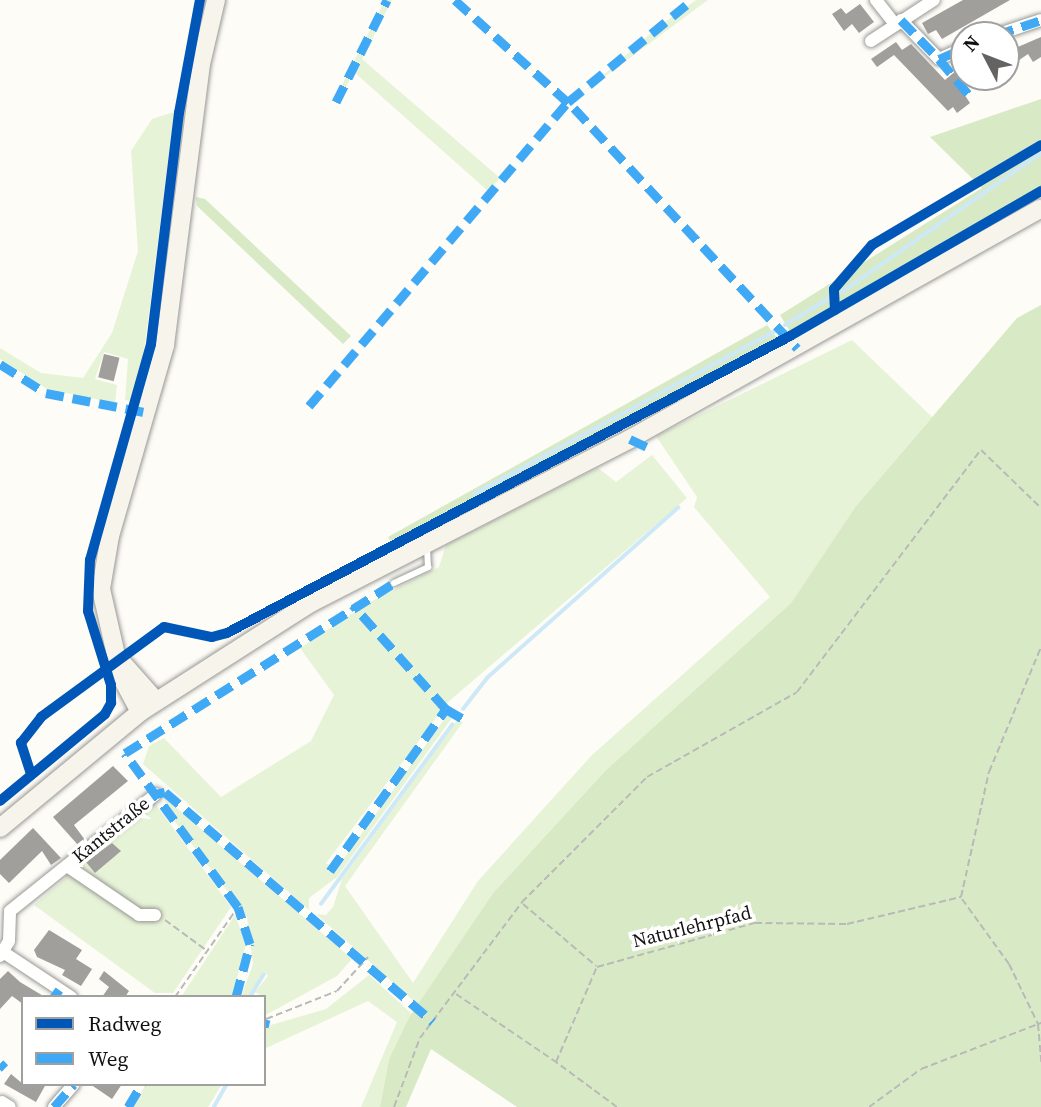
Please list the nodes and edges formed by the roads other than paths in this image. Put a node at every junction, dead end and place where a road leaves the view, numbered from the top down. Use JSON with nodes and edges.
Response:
{"nodes":[{"id":1,"x":216,"y":0,"type":"edge"},
{"id":2,"x":876,"y":0,"type":"edge"},
{"id":3,"x":934,"y":0,"type":"edge"},
{"id":4,"x":1041,"y":20,"type":"edge"},
{"id":5,"x":898,"y":22,"type":"junction"},
{"id":6,"x":1020,"y":27,"type":"edge"},
{"id":7,"x":871,"y":41,"type":"dead end"},
{"id":8,"x":950,"y":54,"type":"edge"},
{"id":9,"x":1041,"y":208,"type":"edge"},
{"id":10,"x":426,"y":544,"type":"junction"},
{"id":11,"x":394,"y":583,"type":"dead end"},
{"id":12,"x":117,"y":657,"type":"junction"},
{"id":13,"x":156,"y":701,"type":"junction"},
{"id":14,"x":140,"y":712,"type":"junction"},
{"id":15,"x":156,"y":794,"type":"dead end"},
{"id":16,"x":0,"y":828,"type":"edge"},
{"id":17,"x":67,"y":866,"type":"junction"},
{"id":18,"x":155,"y":915,"type":"road end"},
{"id":19,"x":2,"y":954,"type":"edge"},
{"id":20,"x":68,"y":995,"type":"edge"},
{"id":21,"x":72,"y":1086,"type":"edge"},
{"id":22,"x":54,"y":1107,"type":"edge"}],
"edges":[{"from":1,"to":12,"type":"main road"},
{"from":2,"to":5,"type":"street"},
{"from":3,"to":5,"type":"street"},
{"from":4,"to":6,"type":"street"},
{"from":5,"to":7,"type":"street"},
{"from":5,"to":8,"type":"street"},
{"from":9,"to":10,"type":"main road"},
{"from":10,"to":11,"type":"lane"},
{"from":10,"to":13,"type":"main road"},
{"from":12,"to":13,"type":"main road"},
{"from":12,"to":14,"type":"main road"},
{"from":13,"to":14,"type":"main road"},
{"from":14,"to":16,"type":"main road"},
{"from":15,"to":17,"type":"street","name":"Kantstraße"},
{"from":17,"to":18,"type":"street","name":"Kantstraße"},
{"from":17,"to":19,"type":"street","name":"Kantstraße"},
{"from":19,"to":20,"type":"street"},
{"from":21,"to":22,"type":"street"}]}
